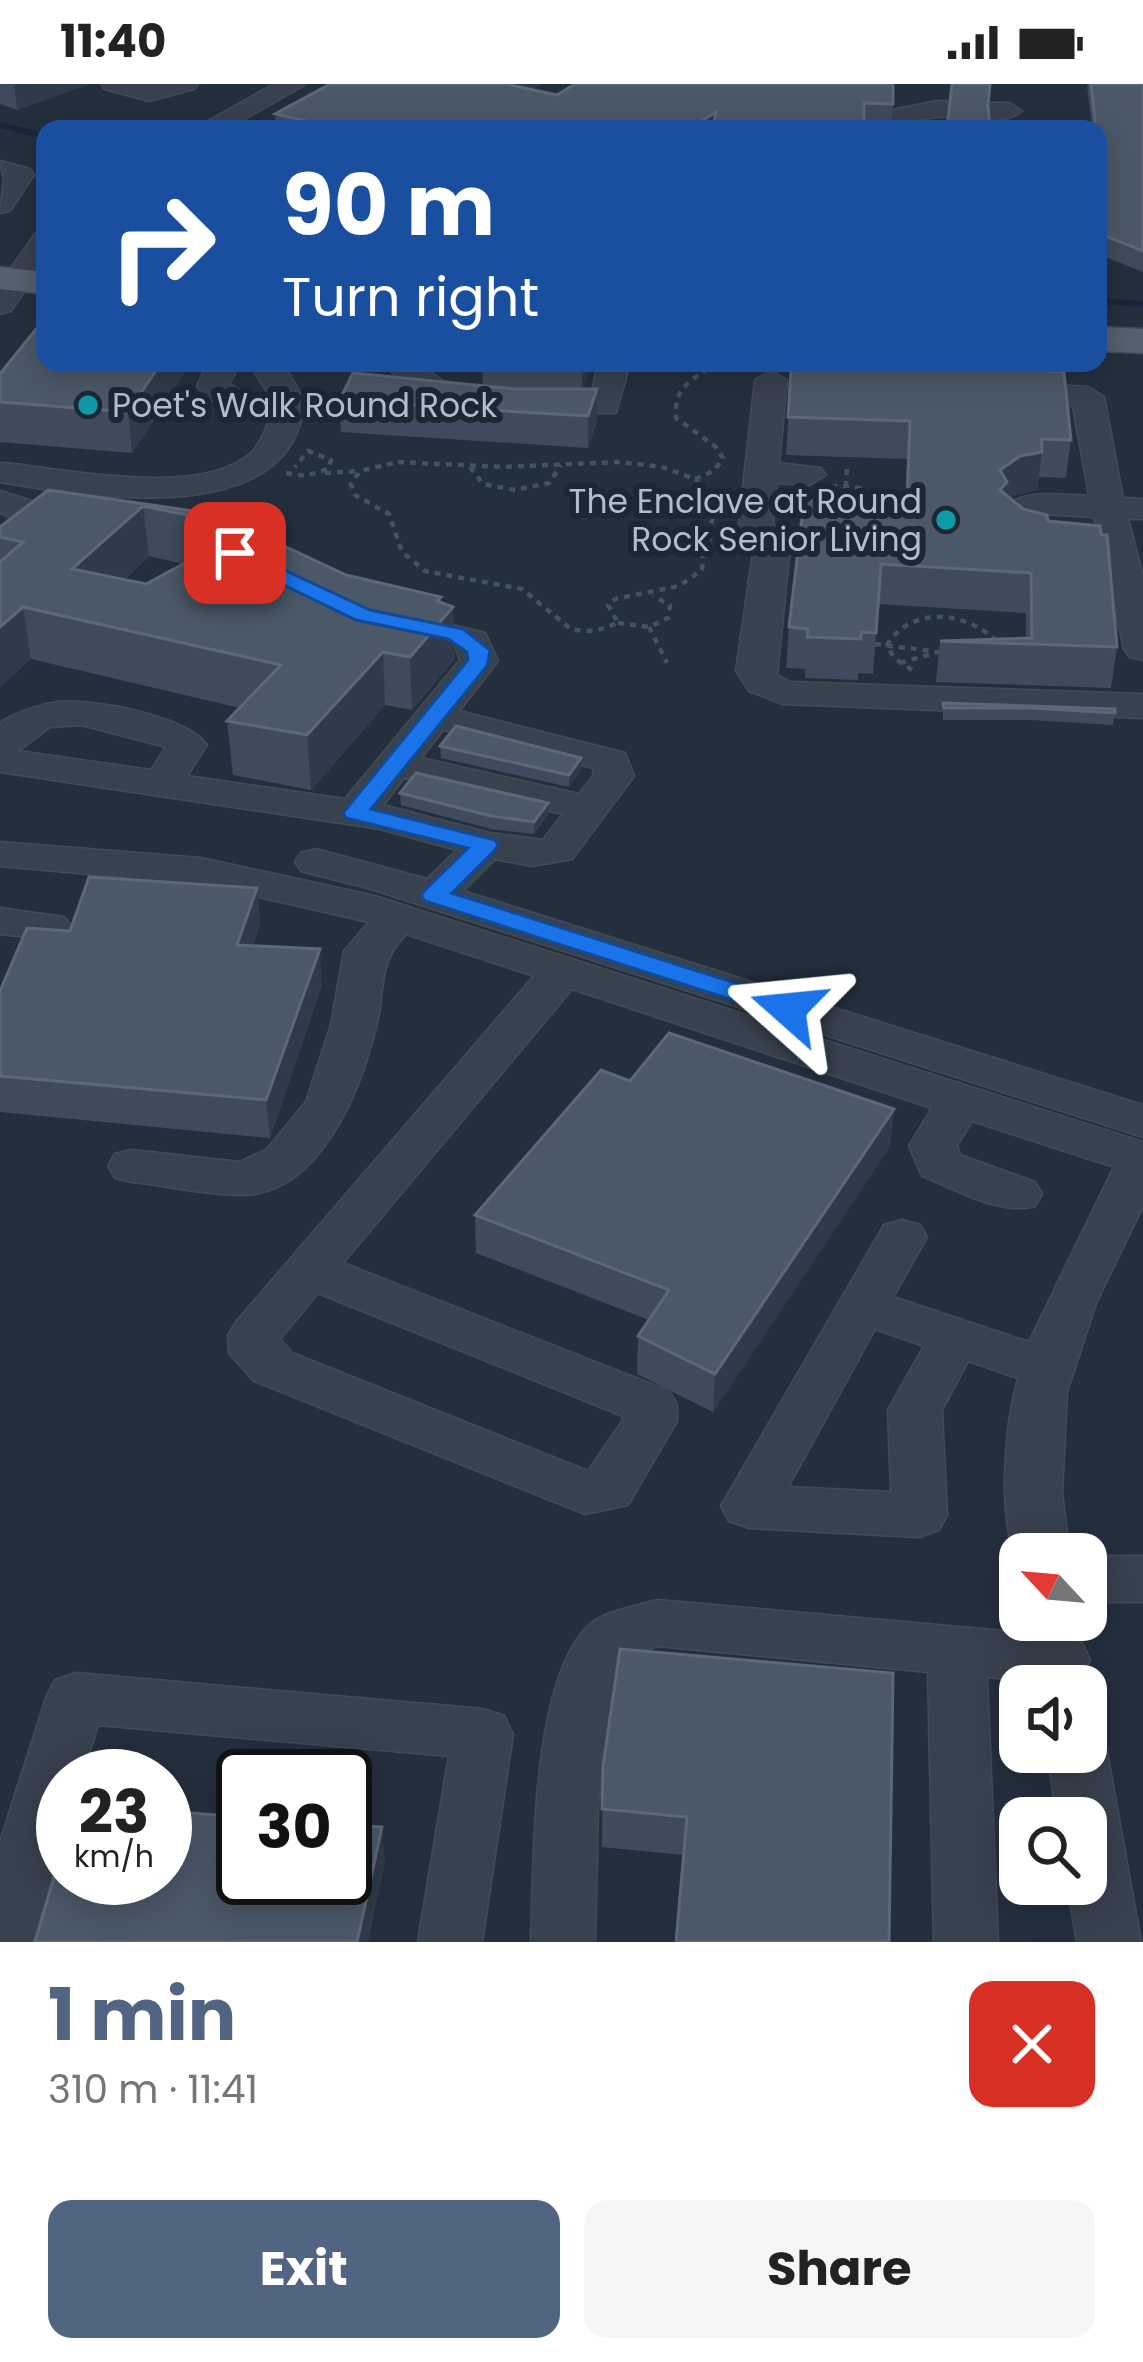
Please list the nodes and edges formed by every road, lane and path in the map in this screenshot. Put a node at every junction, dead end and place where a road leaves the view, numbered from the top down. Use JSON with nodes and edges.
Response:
{"nodes":[{"id":1,"x":114,"y":84,"type":"edge"},
{"id":2,"x":185,"y":84,"type":"edge"},
{"id":3,"x":293,"y":84,"type":"edge"},
{"id":4,"x":1009,"y":108,"type":"edge"},
{"id":5,"x":813,"y":119,"type":"edge"},
{"id":6,"x":224,"y":120,"type":"edge"},
{"id":7,"x":844,"y":120,"type":"edge"},
{"id":8,"x":881,"y":120,"type":"edge"},
{"id":9,"x":2,"y":190,"type":"edge"},
{"id":10,"x":36,"y":195,"type":"edge"},
{"id":11,"x":36,"y":253,"type":"edge"},
{"id":12,"x":13,"y":286,"type":"edge"},
{"id":13,"x":1107,"y":339,"type":"edge"},
{"id":14,"x":1143,"y":341,"type":"edge"},
{"id":15,"x":217,"y":372,"type":"edge"},
{"id":16,"x":272,"y":372,"type":"edge"},
{"id":17,"x":412,"y":372,"type":"edge"},
{"id":18,"x":612,"y":372,"type":"edge"},
{"id":19,"x":701,"y":372,"type":"edge"},
{"id":20,"x":779,"y":374,"type":"edge"},
{"id":21,"x":976,"y":391,"type":"edge"},
{"id":22,"x":289,"y":411,"type":"junction"},
{"id":23,"x":561,"y":465,"type":"junction"},
{"id":24,"x":331,"y":466,"type":"junction"},
{"id":25,"x":847,"y":466,"type":"dead end"},
{"id":26,"x":470,"y":467,"type":"junction"},
{"id":27,"x":360,"y":471,"type":"junction"},
{"id":28,"x":340,"y":472,"type":"junction"},
{"id":29,"x":761,"y":472,"type":"junction"},
{"id":30,"x":322,"y":473,"type":"junction"},
{"id":31,"x":353,"y":478,"type":"junction"},
{"id":32,"x":695,"y":479,"type":"junction"},
{"id":33,"x":817,"y":480,"type":"joint"},
{"id":34,"x":2,"y":487,"type":"edge"},
{"id":35,"x":846,"y":487,"type":"junction"},
{"id":36,"x":50,"y":521,"type":"junction"},
{"id":37,"x":857,"y":521,"type":"edge"},
{"id":38,"x":1126,"y":522,"type":"edge"},
{"id":39,"x":119,"y":533,"type":"edge"},
{"id":40,"x":16,"y":549,"type":"edge"},
{"id":41,"x":668,"y":590,"type":"junction"},
{"id":42,"x":645,"y":593,"type":"junction"},
{"id":43,"x":663,"y":599,"type":"junction"},
{"id":44,"x":364,"y":615,"type":"edge"},
{"id":45,"x":618,"y":623,"type":"junction"},
{"id":46,"x":649,"y":627,"type":"junction"},
{"id":47,"x":1016,"y":640,"type":"edge"},
{"id":48,"x":999,"y":641,"type":"junction"},
{"id":49,"x":986,"y":643,"type":"edge"},
{"id":50,"x":875,"y":644,"type":"edge"},
{"id":51,"x":887,"y":645,"type":"junction"},
{"id":52,"x":953,"y":648,"type":"edge"},
{"id":53,"x":1143,"y":649,"type":"edge"},
{"id":54,"x":934,"y":652,"type":"junction"},
{"id":55,"x":1000,"y":656,"type":"edge"},
{"id":56,"x":960,"y":657,"type":"edge"},
{"id":57,"x":667,"y":663,"type":"dead end"},
{"id":58,"x":899,"y":663,"type":"junction"},
{"id":59,"x":888,"y":668,"type":"dead end"},
{"id":60,"x":918,"y":672,"type":"dead end"},
{"id":61,"x":1143,"y":706,"type":"edge"},
{"id":62,"x":434,"y":716,"type":"junction"},
{"id":63,"x":0,"y":748,"type":"edge"},
{"id":64,"x":0,"y":760,"type":"edge"},
{"id":65,"x":395,"y":764,"type":"junction"},
{"id":66,"x":162,"y":784,"type":"junction"},
{"id":67,"x":590,"y":808,"type":"junction"},
{"id":68,"x":355,"y":813,"type":"junction"},
{"id":69,"x":0,"y":826,"type":"edge"},
{"id":70,"x":486,"y":845,"type":"junction"},
{"id":71,"x":0,"y":854,"type":"edge"},
{"id":72,"x":416,"y":907,"type":"junction"},
{"id":73,"x":0,"y":921,"type":"edge"},
{"id":74,"x":49,"y":926,"type":"edge"},
{"id":75,"x":563,"y":971,"type":"junction"},
{"id":76,"x":960,"y":1101,"type":"junction"},
{"id":77,"x":1143,"y":1121,"type":"edge"},
{"id":78,"x":1143,"y":1159,"type":"edge"},
{"id":79,"x":132,"y":1166,"type":"dead end"},
{"id":80,"x":1018,"y":1194,"type":"dead end"},
{"id":81,"x":902,"y":1237,"type":"dead end"},
{"id":82,"x":310,"y":1270,"type":"junction"},
{"id":83,"x":863,"y":1306,"type":"junction"},
{"id":84,"x":955,"y":1336,"type":"junction"},
{"id":85,"x":1043,"y":1366,"type":"junction"},
{"id":86,"x":1038,"y":1533,"type":"edge"},
{"id":87,"x":1107,"y":1579,"type":"edge"},
{"id":88,"x":1143,"y":1580,"type":"edge"},
{"id":89,"x":956,"y":1651,"type":"junction"},
{"id":90,"x":1060,"y":1655,"type":"edge"},
{"id":91,"x":1081,"y":1773,"type":"edge"},
{"id":92,"x":0,"y":1942,"type":"edge"},
{"id":93,"x":450,"y":1942,"type":"edge"},
{"id":94,"x":563,"y":1942,"type":"edge"},
{"id":95,"x":966,"y":1942,"type":"edge"},
{"id":96,"x":1109,"y":1942,"type":"edge"}],
"edges":[{"from":1,"to":2,"type":"street"},
{"from":3,"to":6,"type":"street"},
{"from":4,"to":8,"type":"street"},
{"from":5,"to":7,"type":"street"},
{"from":9,"to":10,"type":"street"},
{"from":11,"to":12,"type":"street"},
{"from":13,"to":14,"type":"main road"},
{"from":15,"to":22,"type":"street"},
{"from":16,"to":22,"type":"street"},
{"from":17,"to":18,"type":"street"},
{"from":19,"to":32,"type":"path"},
{"from":20,"to":29,"type":"street"},
{"from":21,"to":38,"type":"street"},
{"from":22,"to":34,"type":"street"},
{"from":23,"to":26,"type":"path"},
{"from":23,"to":26,"type":"path"},
{"from":23,"to":32,"type":"path"},
{"from":24,"to":28,"type":"path"},
{"from":24,"to":30,"type":"path"},
{"from":24,"to":30,"type":"path"},
{"from":25,"to":35,"type":"path"},
{"from":26,"to":27,"type":"path"},
{"from":27,"to":28,"type":"path"},
{"from":27,"to":31,"type":"path"},
{"from":28,"to":30,"type":"path"},
{"from":28,"to":31,"type":"path"},
{"from":29,"to":33,"type":"street"},
{"from":29,"to":61,"type":"street"},
{"from":31,"to":45,"type":"path"},
{"from":32,"to":41,"type":"path"},
{"from":33,"to":35,"type":"path"},
{"from":34,"to":36,"type":"street"},
{"from":35,"to":37,"type":"path"},
{"from":36,"to":39,"type":"street"},
{"from":36,"to":40,"type":"street"},
{"from":38,"to":38,"type":"street"},
{"from":38,"to":53,"type":"street"},
{"from":41,"to":42,"type":"path"},
{"from":41,"to":43,"type":"path"},
{"from":42,"to":43,"type":"path"},
{"from":42,"to":45,"type":"path"},
{"from":43,"to":46,"type":"path"},
{"from":44,"to":62,"type":"street"},
{"from":45,"to":46,"type":"path"},
{"from":46,"to":57,"type":"path"},
{"from":47,"to":48,"type":"path"},
{"from":48,"to":49,"type":"path"},
{"from":48,"to":51,"type":"path"},
{"from":48,"to":55,"type":"path"},
{"from":50,"to":51,"type":"path"},
{"from":51,"to":54,"type":"path"},
{"from":51,"to":58,"type":"path"},
{"from":52,"to":54,"type":"path"},
{"from":54,"to":56,"type":"path"},
{"from":54,"to":58,"type":"path"},
{"from":58,"to":59,"type":"path"},
{"from":58,"to":60,"type":"path"},
{"from":62,"to":65,"type":"street"},
{"from":62,"to":67,"type":"street"},
{"from":63,"to":66,"type":"street"},
{"from":64,"to":66,"type":"street"},
{"from":65,"to":67,"type":"street"},
{"from":65,"to":68,"type":"street"},
{"from":66,"to":68,"type":"street"},
{"from":67,"to":70,"type":"street"},
{"from":68,"to":70,"type":"street"},
{"from":69,"to":72,"type":"street"},
{"from":70,"to":72,"type":"street"},
{"from":71,"to":72,"type":"street"},
{"from":72,"to":75,"type":"street"},
{"from":72,"to":77,"type":"street"},
{"from":72,"to":79,"type":"street"},
{"from":73,"to":74,"type":"street"},
{"from":75,"to":76,"type":"street"},
{"from":75,"to":82,"type":"street"},
{"from":76,"to":78,"type":"street"},
{"from":76,"to":80,"type":"street"},
{"from":78,"to":85,"type":"street"},
{"from":81,"to":83,"type":"street"},
{"from":82,"to":82,"type":"street"},
{"from":83,"to":84,"type":"street"},
{"from":83,"to":84,"type":"street"},
{"from":84,"to":85,"type":"street"},
{"from":85,"to":86,"type":"street"},
{"from":87,"to":88,"type":"street"},
{"from":89,"to":90,"type":"street"},
{"from":89,"to":94,"type":"street"},
{"from":89,"to":95,"type":"street"},
{"from":91,"to":96,"type":"street"},
{"from":92,"to":93,"type":"street"}]}
